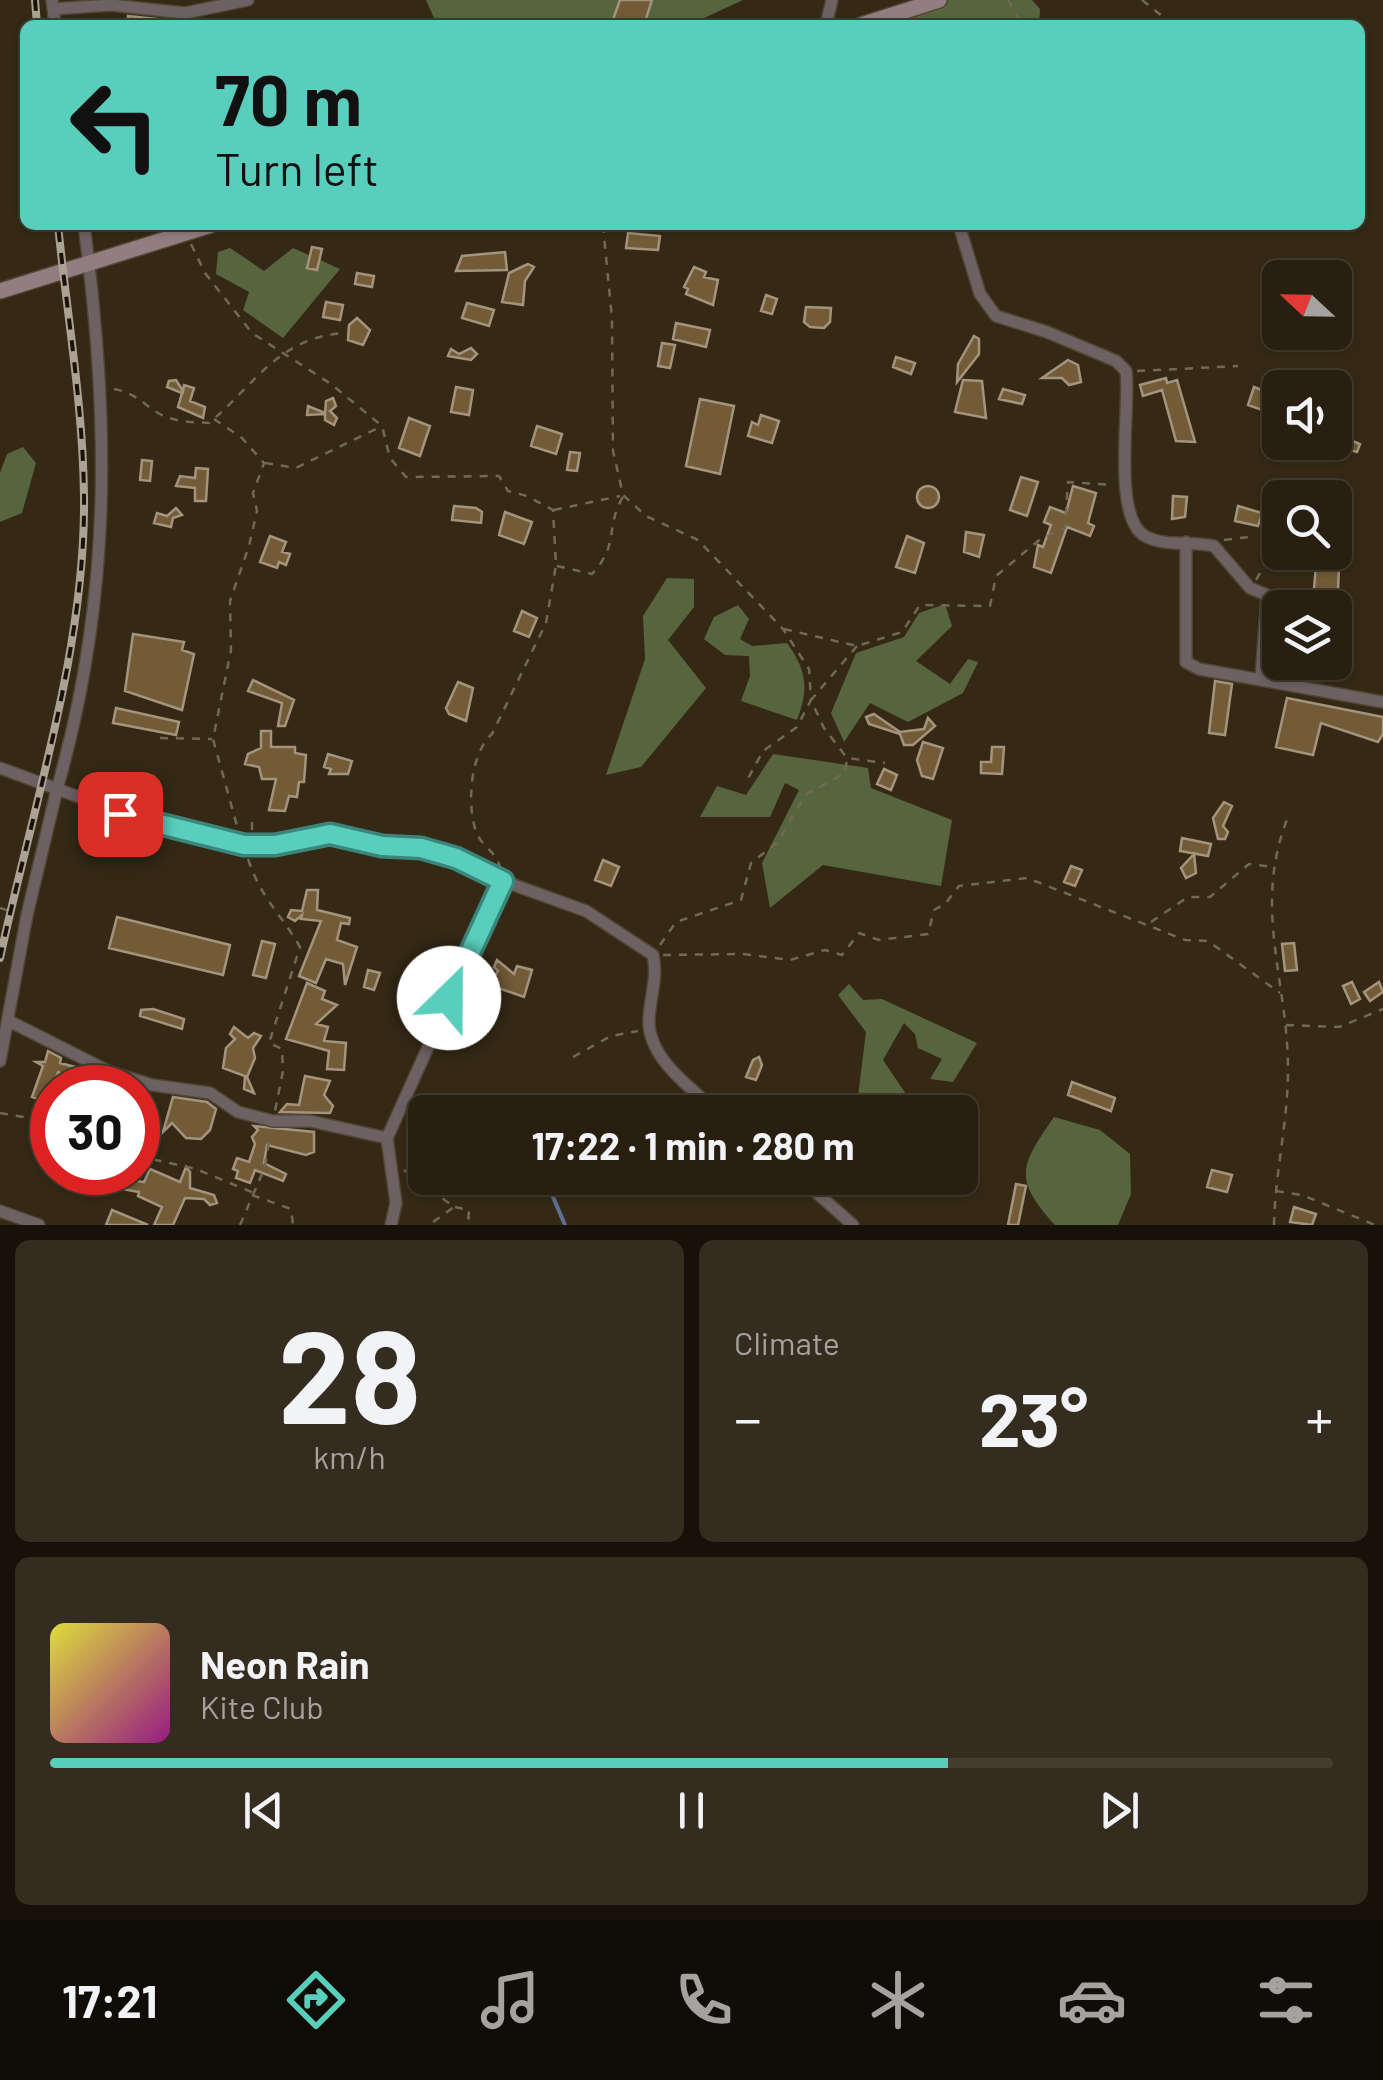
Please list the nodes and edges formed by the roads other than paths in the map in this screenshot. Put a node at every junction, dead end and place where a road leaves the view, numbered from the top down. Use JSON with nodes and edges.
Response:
{"nodes":[{"id":1,"x":248,"y":0,"type":"edge"},
{"id":2,"x":939,"y":0,"type":"edge"},
{"id":3,"x":53,"y":4,"type":"edge"},
{"id":4,"x":894,"y":20,"type":"edge"},
{"id":5,"x":85,"y":230,"type":"edge"},
{"id":6,"x":196,"y":230,"type":"edge"},
{"id":7,"x":961,"y":230,"type":"edge"},
{"id":8,"x":90,"y":265,"type":"junction"},
{"id":9,"x":0,"y":291,"type":"edge"},
{"id":10,"x":1186,"y":542,"type":"junction"},
{"id":11,"x":1261,"y":680,"type":"junction"},
{"id":12,"x":1383,"y":702,"type":"edge"},
{"id":13,"x":0,"y":768,"type":"edge"},
{"id":14,"x":57,"y":789,"type":"junction"},
{"id":15,"x":503,"y":881,"type":"junction"},
{"id":16,"x":9,"y":1022,"type":"junction"},
{"id":17,"x":0,"y":1061,"type":"edge"},
{"id":18,"x":700,"y":1095,"type":"edge"},
{"id":19,"x":387,"y":1138,"type":"junction"},
{"id":20,"x":819,"y":1195,"type":"edge"},
{"id":21,"x":0,"y":1211,"type":"edge"},
{"id":22,"x":39,"y":1225,"type":"edge"},
{"id":23,"x":391,"y":1225,"type":"edge"},
{"id":24,"x":853,"y":1225,"type":"edge"}],
"edges":[{"from":1,"to":3,"type":"street"},
{"from":2,"to":4,"type":"street"},
{"from":5,"to":8,"type":"street"},
{"from":6,"to":8,"type":"street"},
{"from":7,"to":10,"type":"street"},
{"from":8,"to":9,"type":"street"},
{"from":8,"to":14,"type":"street"},
{"from":10,"to":11,"type":"street"},
{"from":10,"to":11,"type":"street"},
{"from":11,"to":12,"type":"street"},
{"from":13,"to":14,"type":"street"},
{"from":14,"to":15,"type":"street"},
{"from":14,"to":16,"type":"street"},
{"from":15,"to":18,"type":"street"},
{"from":15,"to":19,"type":"street"},
{"from":16,"to":17,"type":"street"},
{"from":16,"to":19,"type":"street"},
{"from":19,"to":23,"type":"street"},
{"from":20,"to":24,"type":"street"},
{"from":21,"to":22,"type":"street"}]}
